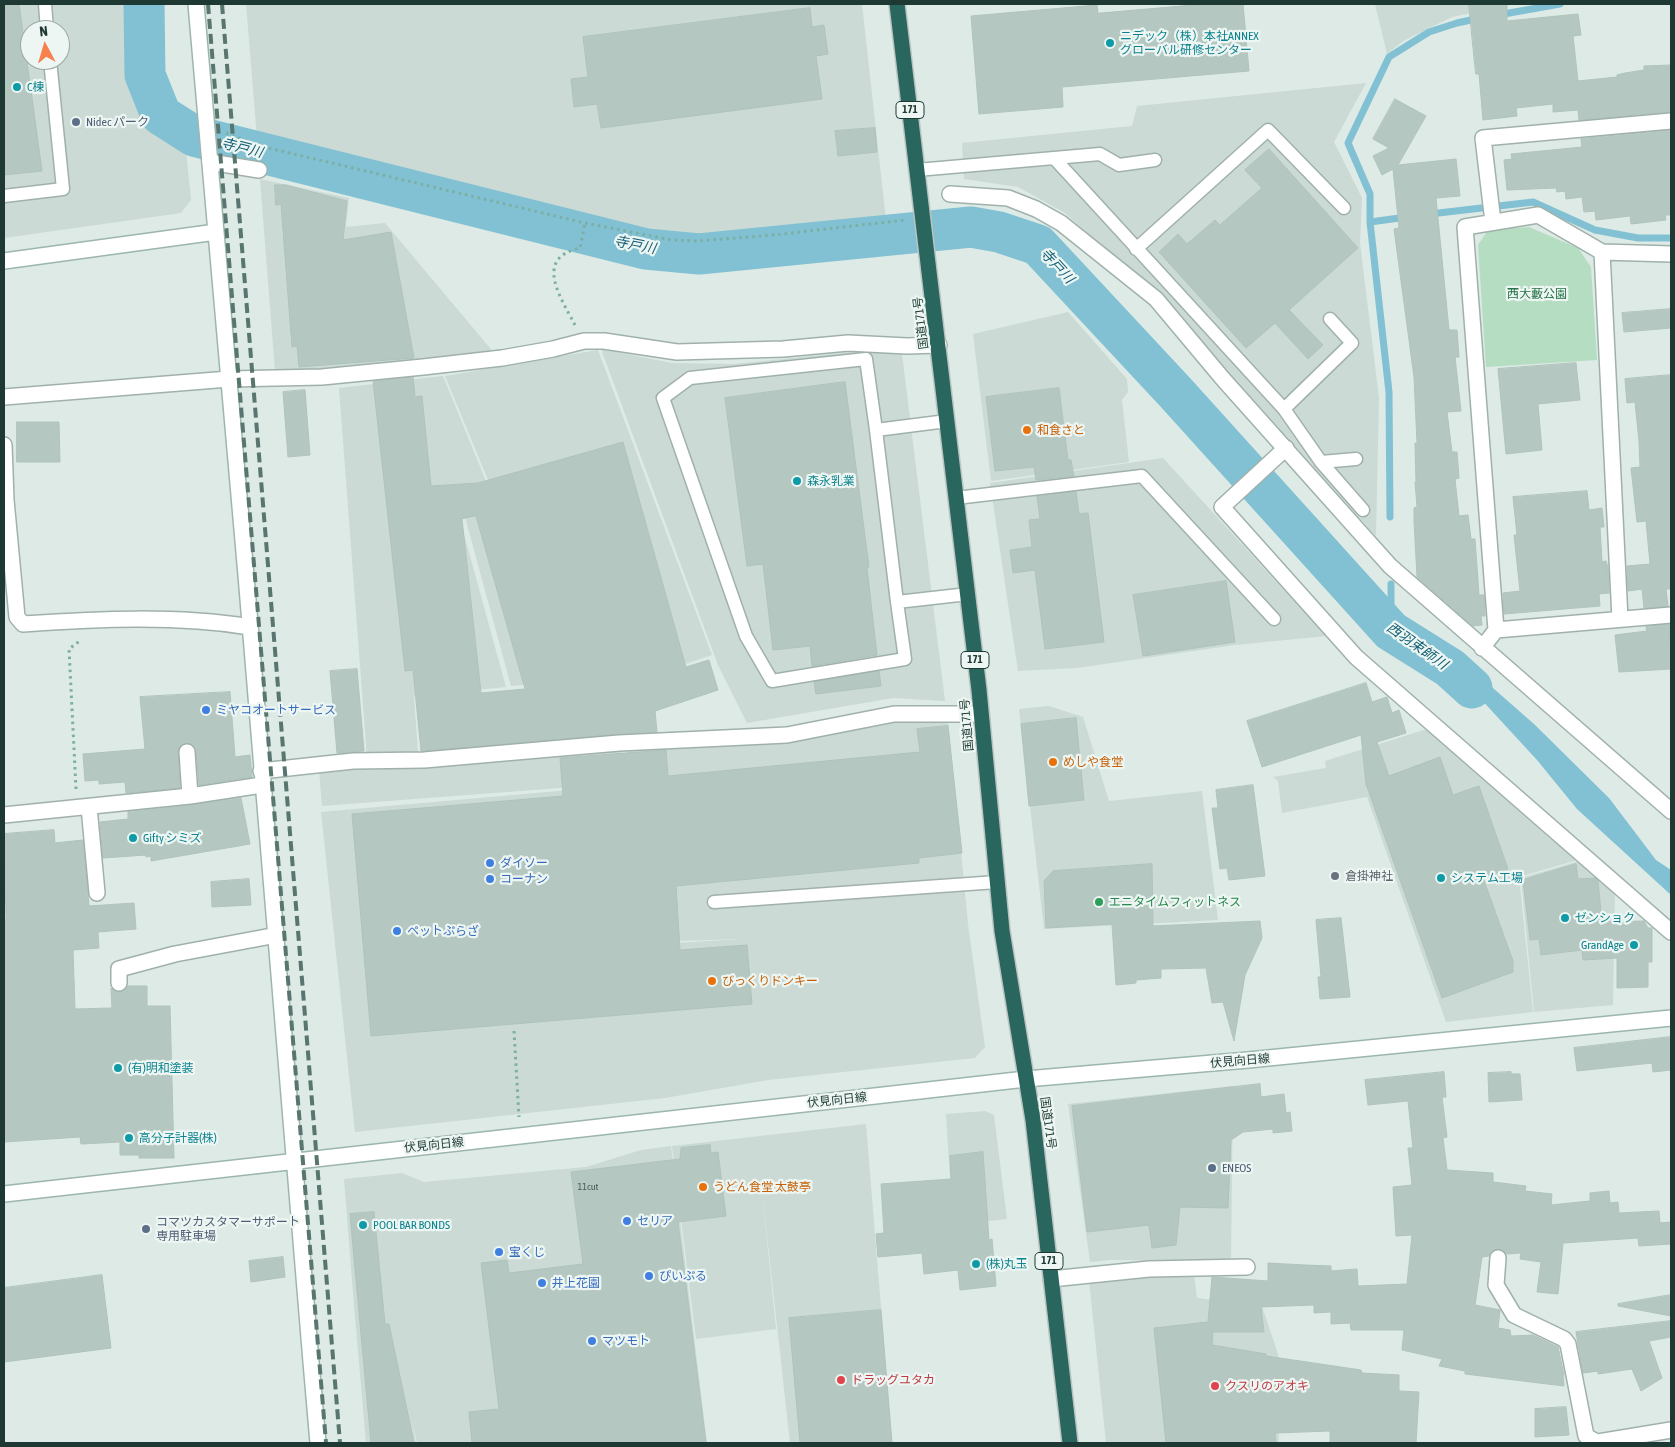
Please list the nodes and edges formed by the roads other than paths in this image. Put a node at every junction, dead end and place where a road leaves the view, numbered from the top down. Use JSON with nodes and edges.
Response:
{"nodes":[{"id":1,"x":45,"y":4,"type":"edge"},
{"id":2,"x":196,"y":4,"type":"edge"},
{"id":3,"x":897,"y":4,"type":"edge"},
{"id":4,"x":46,"y":20,"type":"edge"},
{"id":5,"x":51,"y":70,"type":"edge"},
{"id":6,"x":1671,"y":121,"type":"edge"},
{"id":7,"x":209,"y":156,"type":"junction"},
{"id":8,"x":1054,"y":158,"type":"junction"},
{"id":9,"x":1155,"y":160,"type":"dead end"},
{"id":10,"x":259,"y":170,"type":"dead end"},
{"id":11,"x":917,"y":170,"type":"junction"},
{"id":12,"x":950,"y":194,"type":"dead end"},
{"id":13,"x":4,"y":196,"type":"edge"},
{"id":14,"x":1344,"y":208,"type":"dead end"},
{"id":15,"x":1493,"y":222,"type":"junction"},
{"id":16,"x":216,"y":232,"type":"junction"},
{"id":17,"x":1136,"y":249,"type":"junction"},
{"id":18,"x":1602,"y":252,"type":"junction"},
{"id":19,"x":1671,"y":254,"type":"edge"},
{"id":20,"x":4,"y":261,"type":"edge"},
{"id":21,"x":1330,"y":319,"type":"dead end"},
{"id":22,"x":938,"y":345,"type":"junction"},
{"id":23,"x":229,"y":379,"type":"junction"},
{"id":24,"x":4,"y":397,"type":"edge"},
{"id":25,"x":1284,"y":409,"type":"junction"},
{"id":26,"x":947,"y":421,"type":"junction"},
{"id":27,"x":876,"y":430,"type":"junction"},
{"id":28,"x":4,"y":445,"type":"edge"},
{"id":29,"x":1286,"y":448,"type":"junction"},
{"id":30,"x":1356,"y":459,"type":"dead end"},
{"id":31,"x":1321,"y":462,"type":"junction"},
{"id":32,"x":956,"y":498,"type":"junction"},
{"id":33,"x":1363,"y":510,"type":"dead end"},
{"id":34,"x":968,"y":594,"type":"junction"},
{"id":35,"x":897,"y":602,"type":"junction"},
{"id":36,"x":1671,"y":615,"type":"edge"},
{"id":37,"x":1620,"y":619,"type":"junction"},
{"id":38,"x":1274,"y":620,"type":"dead end"},
{"id":39,"x":250,"y":627,"type":"junction"},
{"id":40,"x":1496,"y":630,"type":"junction"},
{"id":41,"x":1482,"y":648,"type":"junction"},
{"id":42,"x":980,"y":714,"type":"junction"},
{"id":43,"x":187,"y":752,"type":"dead end"},
{"id":44,"x":261,"y":778,"type":"junction"},
{"id":45,"x":190,"y":796,"type":"junction"},
{"id":46,"x":82,"y":807,"type":"junction"},
{"id":47,"x":1671,"y":812,"type":"edge"},
{"id":48,"x":4,"y":815,"type":"edge"},
{"id":49,"x":997,"y":882,"type":"junction"},
{"id":50,"x":97,"y":893,"type":"dead end"},
{"id":51,"x":714,"y":902,"type":"dead end"},
{"id":52,"x":1671,"y":932,"type":"edge"},
{"id":53,"x":276,"y":935,"type":"junction"},
{"id":54,"x":120,"y":983,"type":"dead end"},
{"id":55,"x":1671,"y":1018,"type":"edge"},
{"id":56,"x":1026,"y":1079,"type":"junction"},
{"id":57,"x":294,"y":1161,"type":"junction"},
{"id":58,"x":4,"y":1194,"type":"edge"},
{"id":59,"x":1498,"y":1258,"type":"dead end"},
{"id":60,"x":1247,"y":1267,"type":"dead end"},
{"id":61,"x":1051,"y":1279,"type":"junction"},
{"id":62,"x":1671,"y":1430,"type":"edge"},
{"id":63,"x":318,"y":1443,"type":"edge"},
{"id":64,"x":1070,"y":1443,"type":"edge"},
{"id":65,"x":1592,"y":1443,"type":"edge"},
{"id":66,"x":1597,"y":1443,"type":"edge"}],
"edges":[{"from":1,"to":4,"type":"lane"},
{"from":2,"to":7,"type":"street"},
{"from":3,"to":11,"type":"highway","name":"国道171号","number":"171"},
{"from":5,"to":13,"type":"lane"},
{"from":6,"to":15,"type":"street"},
{"from":7,"to":10,"type":"street"},
{"from":7,"to":16,"type":"street"},
{"from":8,"to":9,"type":"lane"},
{"from":8,"to":11,"type":"lane"},
{"from":8,"to":17,"type":"lane"},
{"from":11,"to":22,"type":"highway","name":"国道171号","number":"171"},
{"from":12,"to":29,"type":"street"},
{"from":14,"to":17,"type":"lane"},
{"from":15,"to":18,"type":"street"},
{"from":15,"to":40,"type":"street"},
{"from":16,"to":20,"type":"street"},
{"from":16,"to":23,"type":"street"},
{"from":17,"to":25,"type":"lane"},
{"from":18,"to":19,"type":"street"},
{"from":18,"to":37,"type":"street"},
{"from":21,"to":25,"type":"lane"},
{"from":22,"to":23,"type":"street"},
{"from":22,"to":26,"type":"highway","name":"国道171号","number":"171"},
{"from":23,"to":24,"type":"street"},
{"from":23,"to":39,"type":"street"},
{"from":25,"to":31,"type":"lane"},
{"from":26,"to":27,"type":"lane"},
{"from":26,"to":32,"type":"highway","name":"国道171号","number":"171"},
{"from":27,"to":35,"type":"lane"},
{"from":27,"to":35,"type":"lane"},
{"from":28,"to":39,"type":"street"},
{"from":29,"to":41,"type":"street"},
{"from":29,"to":52,"type":"street"},
{"from":30,"to":31,"type":"lane"},
{"from":31,"to":33,"type":"lane"},
{"from":32,"to":34,"type":"highway","name":"国道171号","number":"171"},
{"from":32,"to":38,"type":"lane"},
{"from":34,"to":35,"type":"lane"},
{"from":34,"to":42,"type":"highway","name":"国道171号","number":"171"},
{"from":36,"to":37,"type":"street"},
{"from":37,"to":40,"type":"street"},
{"from":39,"to":44,"type":"street"},
{"from":40,"to":41,"type":"street"},
{"from":41,"to":47,"type":"street"},
{"from":42,"to":44,"type":"street"},
{"from":42,"to":49,"type":"highway","name":"国道171号","number":"171"},
{"from":43,"to":45,"type":"street"},
{"from":44,"to":45,"type":"street"},
{"from":44,"to":53,"type":"street"},
{"from":45,"to":46,"type":"street"},
{"from":46,"to":48,"type":"street"},
{"from":46,"to":50,"type":"street"},
{"from":49,"to":51,"type":"lane"},
{"from":49,"to":56,"type":"highway","name":"国道171号","number":"171"},
{"from":53,"to":54,"type":"street"},
{"from":53,"to":57,"type":"street"},
{"from":55,"to":56,"type":"street","name":"伏見向日線"},
{"from":56,"to":57,"type":"street","name":"伏見向日線"},
{"from":56,"to":61,"type":"highway","name":"国道171号","number":"171"},
{"from":57,"to":58,"type":"street","name":"伏見向日線"},
{"from":57,"to":63,"type":"street"},
{"from":59,"to":66,"type":"street"},
{"from":60,"to":61,"type":"street"},
{"from":61,"to":64,"type":"highway","name":"国道171号","number":"171"},
{"from":62,"to":66,"type":"street"},
{"from":65,"to":66,"type":"street"}]}
